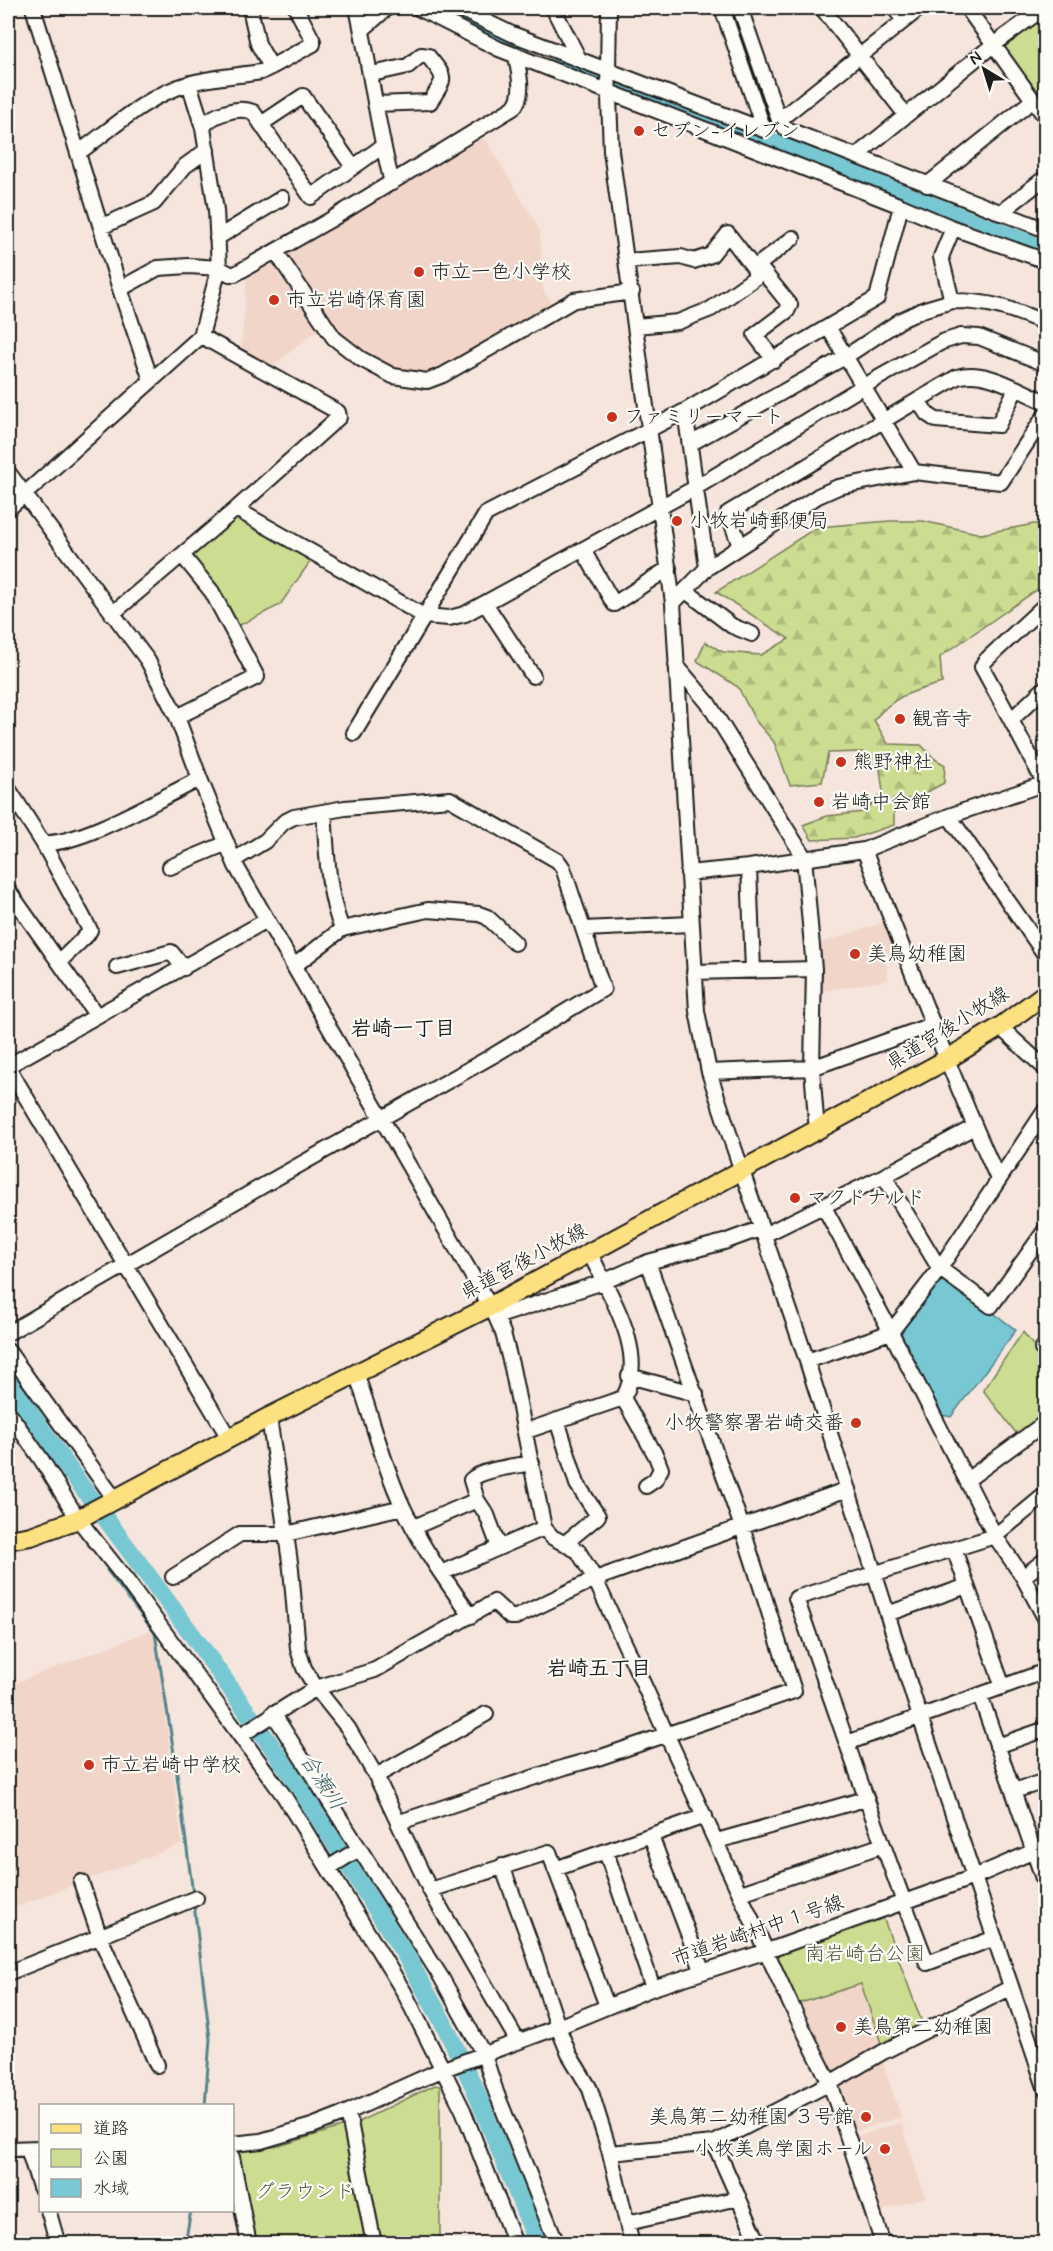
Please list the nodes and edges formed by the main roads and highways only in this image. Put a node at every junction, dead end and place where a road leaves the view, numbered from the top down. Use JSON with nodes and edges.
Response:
{"nodes":[{"id":1,"x":1046,"y":993,"type":"edge"},
{"id":2,"x":8,"y":1540,"type":"edge"}],
"edges":[{"from":1,"to":2,"type":"main road","name":"県道宮後小牧線"}]}
